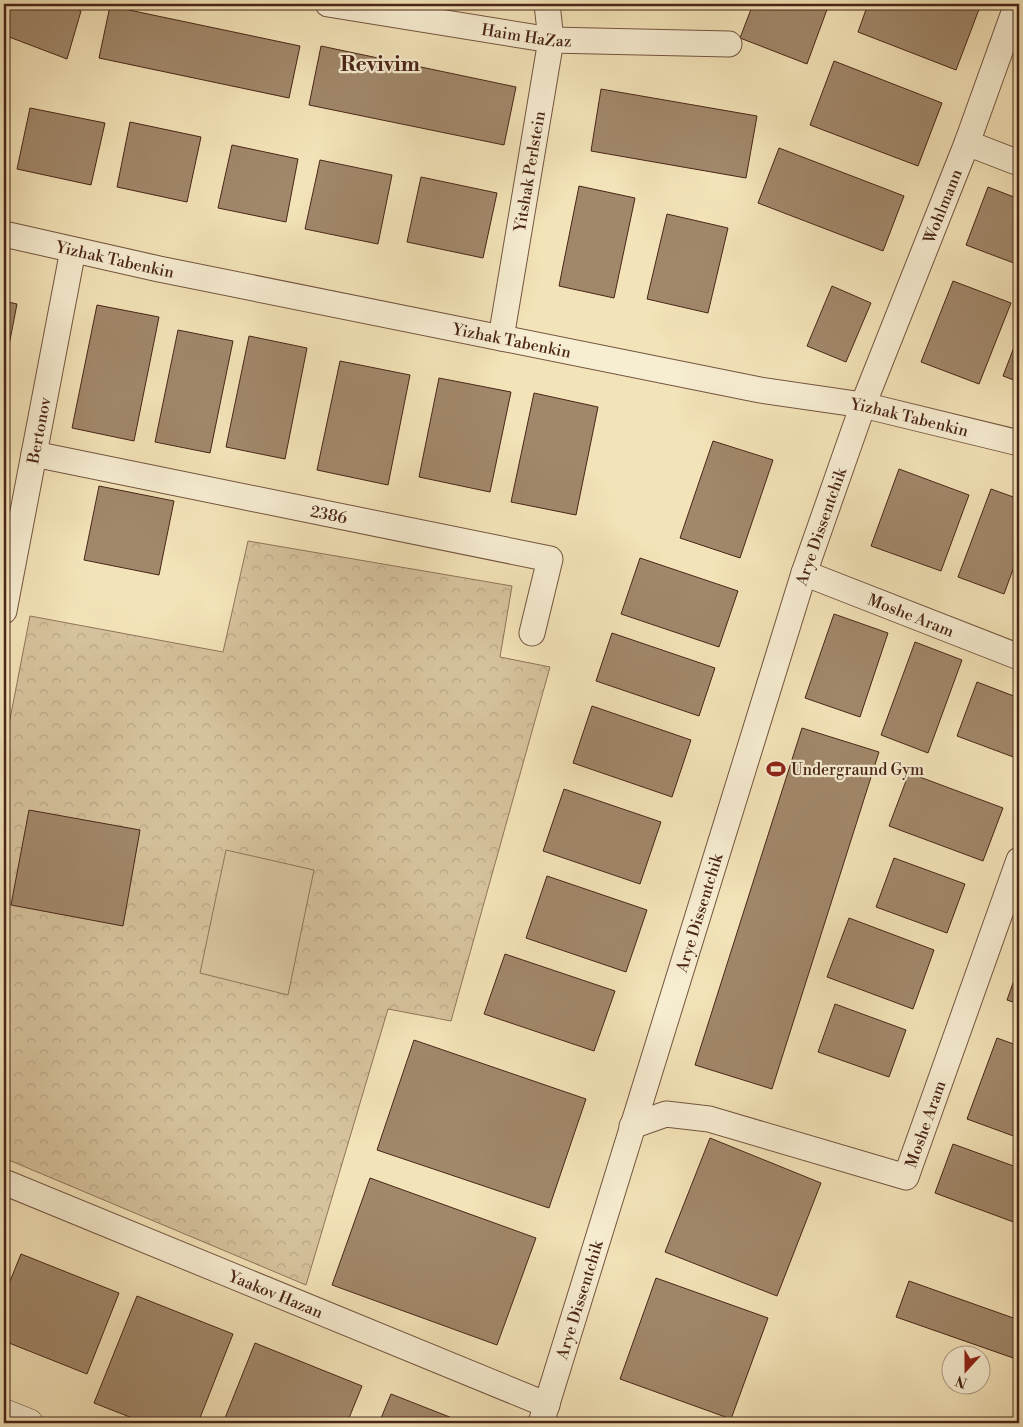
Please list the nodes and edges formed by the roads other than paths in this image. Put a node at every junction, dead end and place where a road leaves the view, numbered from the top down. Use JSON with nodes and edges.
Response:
{"nodes":[{"id":1,"x":328,"y":4,"type":"edge"},
{"id":2,"x":547,"y":4,"type":"edge"},
{"id":3,"x":1017,"y":4,"type":"edge"},
{"id":4,"x":551,"y":40,"type":"junction"},
{"id":5,"x":729,"y":44,"type":"dead end"},
{"id":6,"x":967,"y":143,"type":"junction"},
{"id":7,"x":1019,"y":163,"type":"edge"},
{"id":8,"x":4,"y":234,"type":"edge"},
{"id":9,"x":73,"y":250,"type":"junction"},
{"id":10,"x":501,"y":338,"type":"junction"},
{"id":11,"x":863,"y":405,"type":"junction"},
{"id":12,"x":1019,"y":443,"type":"edge"},
{"id":13,"x":34,"y":454,"type":"junction"},
{"id":14,"x":804,"y":572,"type":"junction"},
{"id":15,"x":4,"y":611,"type":"edge"},
{"id":16,"x":532,"y":632,"type":"dead end"},
{"id":17,"x":1019,"y":657,"type":"edge"},
{"id":18,"x":1019,"y":860,"type":"edge"},
{"id":19,"x":632,"y":1126,"type":"junction"},
{"id":20,"x":4,"y":1182,"type":"edge"},
{"id":21,"x":4,"y":1413,"type":"edge"},
{"id":22,"x":544,"y":1414,"type":"edge"},
{"id":23,"x":29,"y":1423,"type":"edge"}],
"edges":[{"from":1,"to":4,"type":"street","name":"Haim HaZaz"},
{"from":2,"to":4,"type":"street","name":"Yitshak Perlstein"},
{"from":3,"to":6,"type":"street","name":"Wohlmann"},
{"from":4,"to":5,"type":"street","name":"Haim HaZaz"},
{"from":4,"to":10,"type":"street","name":"Yitshak Perlstein"},
{"from":6,"to":7,"type":"street"},
{"from":6,"to":11,"type":"street","name":"Wohlmann"},
{"from":8,"to":9,"type":"street","name":"Yizhak Tabenkin"},
{"from":9,"to":10,"type":"street","name":"Yizhak Tabenkin"},
{"from":9,"to":13,"type":"street","name":"Bertonov"},
{"from":10,"to":11,"type":"street","name":"Yizhak Tabenkin"},
{"from":11,"to":12,"type":"street","name":"Yizhak Tabenkin"},
{"from":11,"to":14,"type":"street","name":"Arye Dissentchik"},
{"from":13,"to":15,"type":"street","name":"Bertonov"},
{"from":13,"to":16,"type":"street","name":"2386"},
{"from":14,"to":17,"type":"street","name":"Moshe Aram"},
{"from":14,"to":19,"type":"street","name":"Arye Dissentchik"},
{"from":18,"to":19,"type":"street","name":"Moshe Aram"},
{"from":19,"to":22,"type":"street","name":"Arye Dissentchik"},
{"from":20,"to":22,"type":"street","name":"Yaakov Hazan"},
{"from":21,"to":23,"type":"street"}]}
